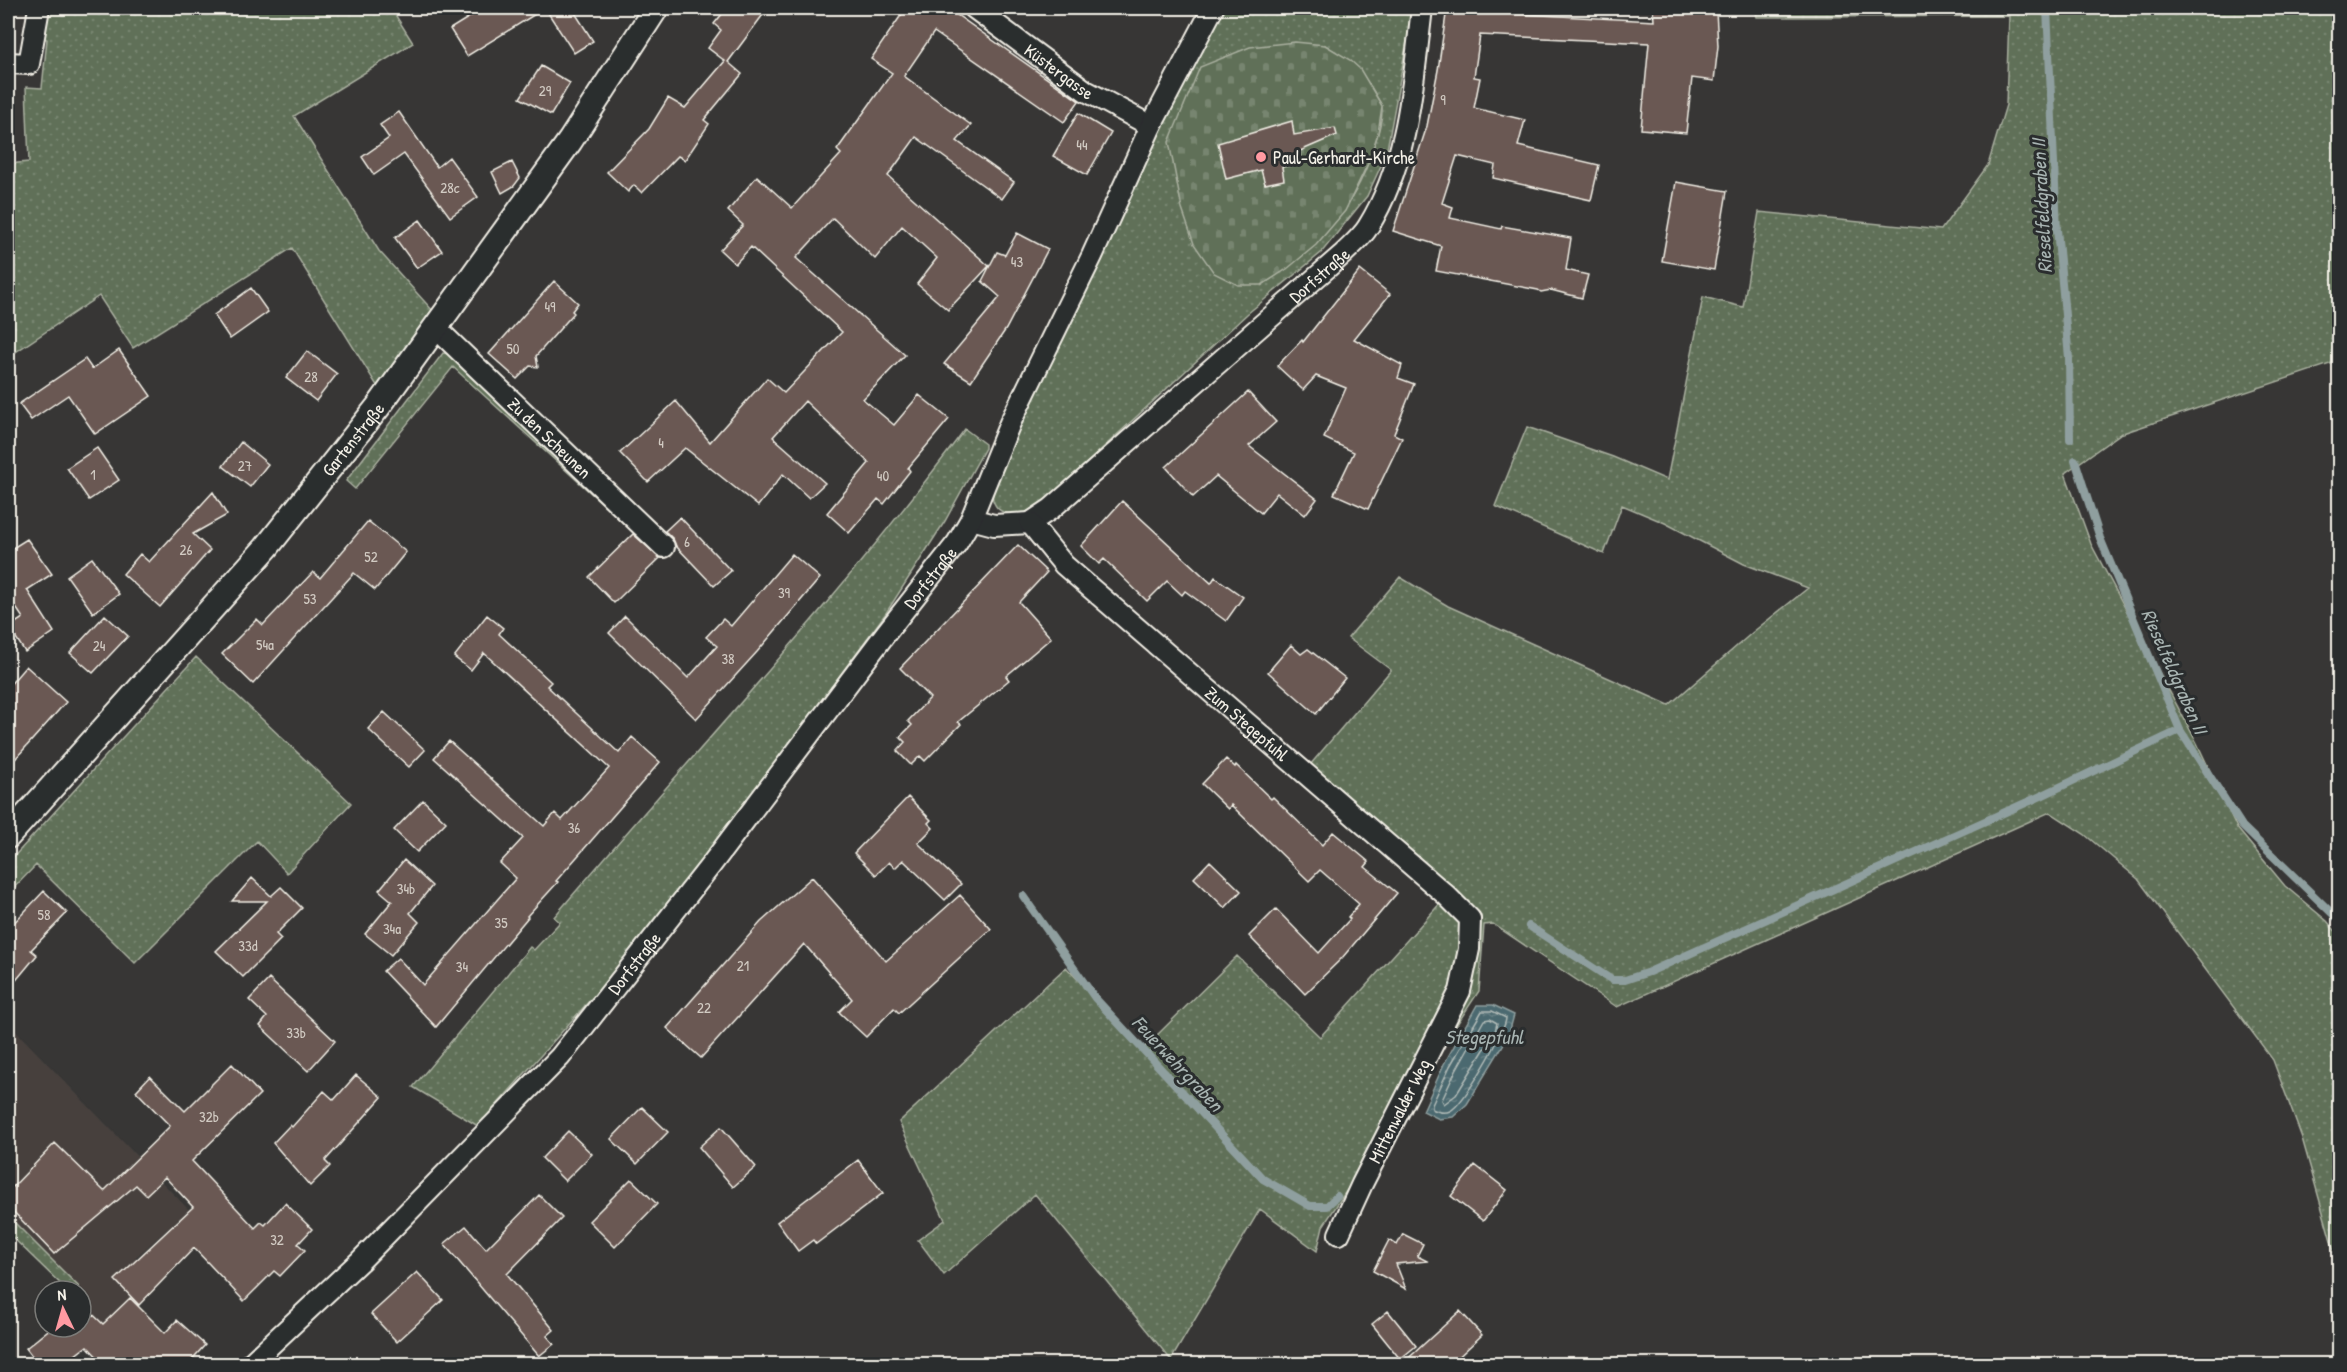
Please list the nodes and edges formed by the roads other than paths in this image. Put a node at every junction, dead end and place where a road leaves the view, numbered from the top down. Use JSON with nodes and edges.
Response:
{"nodes":[{"id":1,"x":39,"y":8,"type":"edge"},
{"id":2,"x":974,"y":8,"type":"edge"},
{"id":3,"x":1213,"y":8,"type":"edge"},
{"id":4,"x":1422,"y":8,"type":"edge"},
{"id":5,"x":652,"y":9,"type":"edge"},
{"id":6,"x":8,"y":63,"type":"edge"},
{"id":7,"x":1151,"y":126,"type":"junction"},
{"id":8,"x":436,"y":328,"type":"junction"},
{"id":9,"x":971,"y":519,"type":"junction"},
{"id":10,"x":1030,"y":523,"type":"junction"},
{"id":11,"x":664,"y":547,"type":"dead end"},
{"id":12,"x":8,"y":836,"type":"edge"},
{"id":13,"x":1470,"y":919,"type":"joint"},
{"id":14,"x":1339,"y":1234,"type":"dead end"},
{"id":15,"x":250,"y":1365,"type":"edge"}],
"edges":[{"from":1,"to":6,"type":"street"},
{"from":2,"to":7,"type":"street","name":"Küstergasse"},
{"from":3,"to":7,"type":"street","name":"Dorfstraße"},
{"from":4,"to":10,"type":"street","name":"Dorfstraße"},
{"from":5,"to":8,"type":"street","name":"Gartenstraße"},
{"from":7,"to":9,"type":"street","name":"Dorfstraße"},
{"from":8,"to":11,"type":"street","name":"Zu den Scheunen"},
{"from":8,"to":12,"type":"street","name":"Gartenstraße"},
{"from":9,"to":10,"type":"street"},
{"from":9,"to":15,"type":"street","name":"Dorfstraße"},
{"from":10,"to":13,"type":"street","name":"Zum Stegepfuhl"},
{"from":13,"to":14,"type":"street","name":"Mittenwalder Weg"}]}
